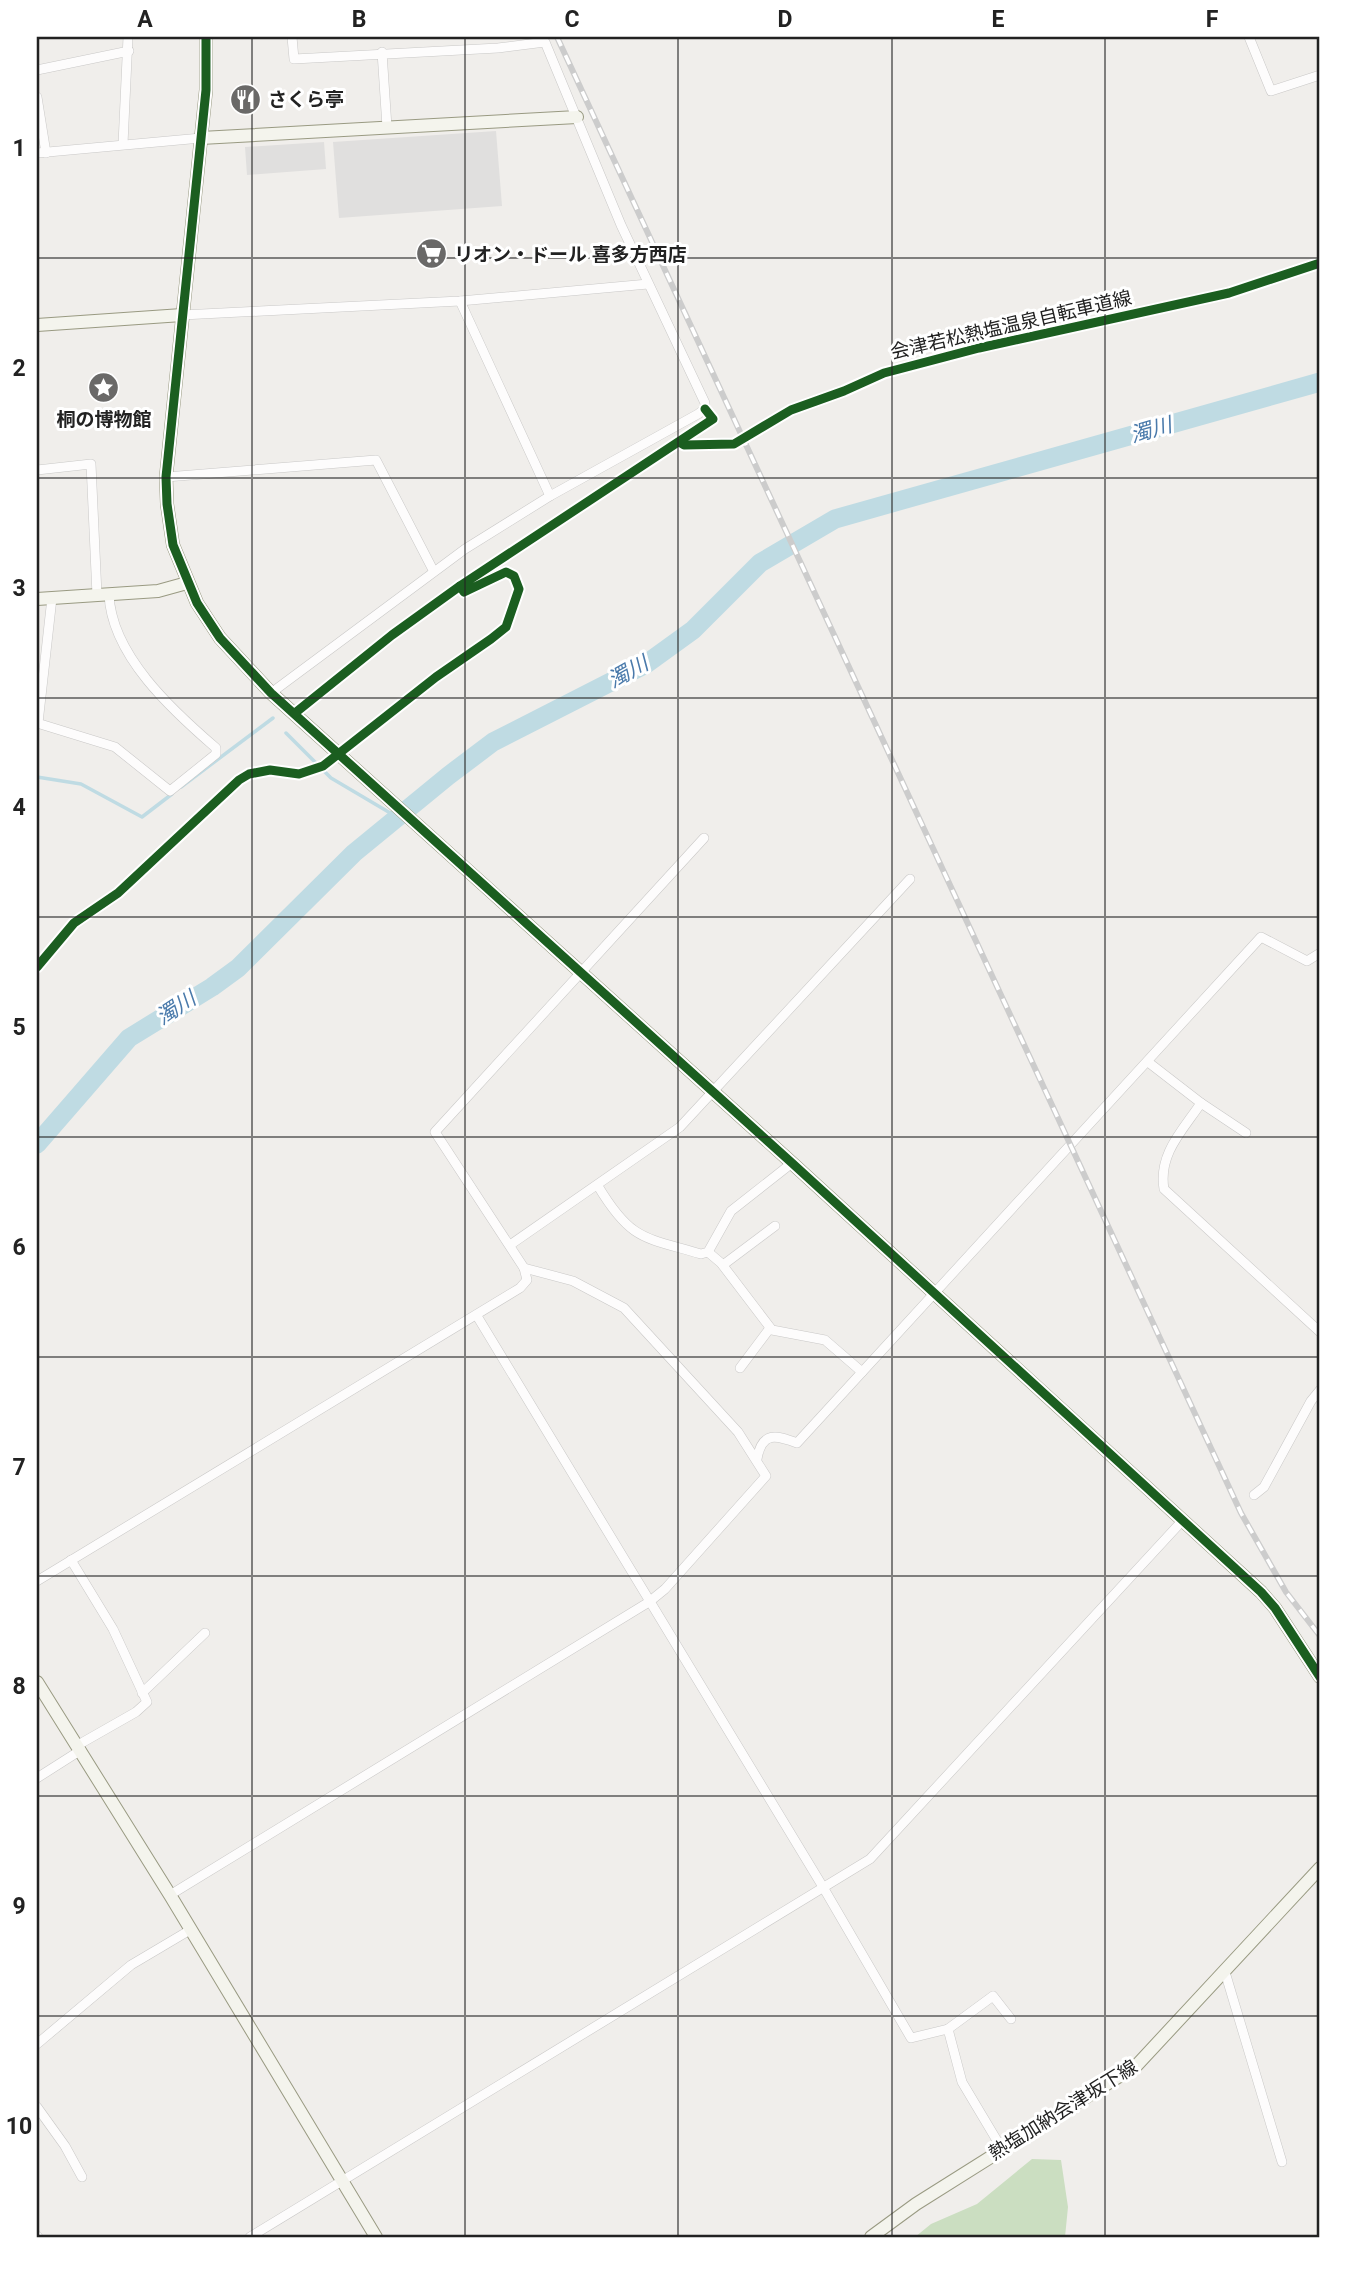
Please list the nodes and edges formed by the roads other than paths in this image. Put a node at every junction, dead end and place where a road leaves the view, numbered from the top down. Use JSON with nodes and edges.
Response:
{"nodes":[{"id":1,"x":128,"y":37,"type":"edge"},
{"id":2,"x":206,"y":37,"type":"edge"},
{"id":3,"x":292,"y":37,"type":"edge"},
{"id":4,"x":1249,"y":37,"type":"edge"},
{"id":5,"x":129,"y":51,"type":"junction"},
{"id":6,"x":382,"y":52,"type":"junction"},
{"id":7,"x":37,"y":71,"type":"edge"},
{"id":8,"x":1320,"y":75,"type":"edge"},
{"id":9,"x":37,"y":97,"type":"edge"},
{"id":10,"x":577,"y":117,"type":"junction"},
{"id":11,"x":387,"y":127,"type":"junction"},
{"id":12,"x":201,"y":138,"type":"junction"},
{"id":13,"x":123,"y":144,"type":"junction"},
{"id":14,"x":41,"y":153,"type":"edge"},
{"id":15,"x":648,"y":285,"type":"junction"},
{"id":16,"x":460,"y":301,"type":"junction"},
{"id":17,"x":182,"y":316,"type":"junction"},
{"id":18,"x":37,"y":325,"type":"edge"},
{"id":19,"x":37,"y":470,"type":"edge"},
{"id":20,"x":166,"y":477,"type":"junction"},
{"id":21,"x":550,"y":496,"type":"junction"},
{"id":22,"x":433,"y":570,"type":"junction"},
{"id":23,"x":187,"y":583,"type":"junction"},
{"id":24,"x":103,"y":594,"type":"junction"},
{"id":25,"x":52,"y":598,"type":"junction"},
{"id":26,"x":37,"y":599,"type":"edge"},
{"id":27,"x":271,"y":693,"type":"junction"},
{"id":28,"x":37,"y":723,"type":"edge"},
{"id":29,"x":704,"y":838,"type":"dead end"},
{"id":30,"x":910,"y":879,"type":"dead end"},
{"id":31,"x":1320,"y":953,"type":"edge"},
{"id":32,"x":582,"y":973,"type":"junction"},
{"id":33,"x":1148,"y":1062,"type":"junction"},
{"id":34,"x":712,"y":1091,"type":"junction"},
{"id":35,"x":1201,"y":1102,"type":"junction"},
{"id":36,"x":1246,"y":1133,"type":"dead end"},
{"id":37,"x":792,"y":1163,"type":"junction"},
{"id":38,"x":598,"y":1186,"type":"junction"},
{"id":39,"x":775,"y":1226,"type":"dead end"},
{"id":40,"x":510,"y":1245,"type":"junction"},
{"id":41,"x":708,"y":1252,"type":"junction"},
{"id":42,"x":723,"y":1265,"type":"junction"},
{"id":43,"x":524,"y":1268,"type":"junction"},
{"id":44,"x":934,"y":1293,"type":"junction"},
{"id":45,"x":477,"y":1316,"type":"junction"},
{"id":46,"x":771,"y":1328,"type":"junction"},
{"id":47,"x":1320,"y":1332,"type":"edge"},
{"id":48,"x":740,"y":1368,"type":"dead end"},
{"id":49,"x":862,"y":1372,"type":"junction"},
{"id":50,"x":1320,"y":1390,"type":"edge"},
{"id":51,"x":757,"y":1459,"type":"junction"},
{"id":52,"x":1254,"y":1495,"type":"dead end"},
{"id":53,"x":1183,"y":1520,"type":"junction"},
{"id":54,"x":71,"y":1560,"type":"junction"},
{"id":55,"x":37,"y":1581,"type":"edge"},
{"id":56,"x":649,"y":1602,"type":"junction"},
{"id":57,"x":205,"y":1633,"type":"dead end"},
{"id":58,"x":1320,"y":1677,"type":"edge"},
{"id":59,"x":37,"y":1682,"type":"edge"},
{"id":60,"x":142,"y":1693,"type":"junction"},
{"id":61,"x":79,"y":1748,"type":"junction"},
{"id":62,"x":37,"y":1778,"type":"edge"},
{"id":63,"x":1320,"y":1868,"type":"edge"},
{"id":64,"x":823,"y":1887,"type":"junction"},
{"id":65,"x":170,"y":1895,"type":"junction"},
{"id":66,"x":190,"y":1930,"type":"junction"},
{"id":67,"x":1225,"y":1972,"type":"junction"},
{"id":68,"x":1011,"y":2019,"type":"dead end"},
{"id":69,"x":948,"y":2029,"type":"junction"},
{"id":70,"x":37,"y":2044,"type":"edge"},
{"id":71,"x":37,"y":2107,"type":"edge"},
{"id":72,"x":1002,"y":2148,"type":"junction"},
{"id":73,"x":1282,"y":2162,"type":"dead end"},
{"id":74,"x":82,"y":2177,"type":"dead end"},
{"id":75,"x":342,"y":2182,"type":"junction"},
{"id":76,"x":250,"y":2237,"type":"edge"},
{"id":77,"x":376,"y":2237,"type":"edge"},
{"id":78,"x":872,"y":2237,"type":"edge"}],
"edges":[{"from":1,"to":5,"type":"street"},
{"from":2,"to":12,"type":"street"},
{"from":3,"to":6,"type":"street"},
{"from":4,"to":8,"type":"street"},
{"from":5,"to":7,"type":"street"},
{"from":5,"to":13,"type":"street"},
{"from":6,"to":10,"type":"street"},
{"from":6,"to":11,"type":"street"},
{"from":9,"to":14,"type":"street"},
{"from":10,"to":11,"type":"street"},
{"from":10,"to":15,"type":"street"},
{"from":11,"to":12,"type":"street"},
{"from":12,"to":13,"type":"street"},
{"from":12,"to":17,"type":"street"},
{"from":13,"to":14,"type":"street"},
{"from":15,"to":16,"type":"street"},
{"from":15,"to":21,"type":"street"},
{"from":16,"to":17,"type":"street"},
{"from":16,"to":21,"type":"street"},
{"from":17,"to":18,"type":"street"},
{"from":17,"to":20,"type":"street"},
{"from":19,"to":24,"type":"street"},
{"from":20,"to":22,"type":"street"},
{"from":20,"to":23,"type":"street"},
{"from":21,"to":22,"type":"street"},
{"from":22,"to":27,"type":"street"},
{"from":23,"to":24,"type":"street"},
{"from":23,"to":27,"type":"street"},
{"from":24,"to":25,"type":"street"},
{"from":24,"to":28,"type":"street"},
{"from":25,"to":26,"type":"street"},
{"from":25,"to":28,"type":"street"},
{"from":27,"to":32,"type":"street"},
{"from":29,"to":32,"type":"street"},
{"from":30,"to":34,"type":"street"},
{"from":31,"to":33,"type":"street"},
{"from":32,"to":34,"type":"street"},
{"from":32,"to":40,"type":"street"},
{"from":33,"to":35,"type":"street"},
{"from":33,"to":44,"type":"street"},
{"from":34,"to":37,"type":"street"},
{"from":34,"to":38,"type":"street"},
{"from":35,"to":36,"type":"street"},
{"from":35,"to":47,"type":"street"},
{"from":37,"to":41,"type":"street"},
{"from":37,"to":44,"type":"street"},
{"from":38,"to":40,"type":"street"},
{"from":38,"to":41,"type":"street"},
{"from":39,"to":42,"type":"street"},
{"from":40,"to":43,"type":"street"},
{"from":41,"to":42,"type":"street"},
{"from":42,"to":46,"type":"street"},
{"from":43,"to":45,"type":"street"},
{"from":43,"to":51,"type":"street"},
{"from":44,"to":49,"type":"street"},
{"from":44,"to":53,"type":"street"},
{"from":45,"to":54,"type":"street"},
{"from":45,"to":56,"type":"street"},
{"from":46,"to":48,"type":"street"},
{"from":46,"to":49,"type":"street"},
{"from":49,"to":51,"type":"street"},
{"from":50,"to":52,"type":"street"},
{"from":51,"to":56,"type":"street"},
{"from":53,"to":58,"type":"street"},
{"from":53,"to":64,"type":"street"},
{"from":54,"to":55,"type":"street"},
{"from":54,"to":60,"type":"street"},
{"from":56,"to":64,"type":"street"},
{"from":56,"to":65,"type":"street"},
{"from":57,"to":60,"type":"street"},
{"from":59,"to":61,"type":"street"},
{"from":60,"to":61,"type":"street"},
{"from":61,"to":62,"type":"street"},
{"from":61,"to":65,"type":"street"},
{"from":63,"to":67,"type":"street","name":"熱塩加納会津坂下線"},
{"from":64,"to":69,"type":"street"},
{"from":64,"to":75,"type":"street"},
{"from":65,"to":66,"type":"street"},
{"from":66,"to":70,"type":"street"},
{"from":66,"to":75,"type":"street"},
{"from":67,"to":72,"type":"street","name":"熱塩加納会津坂下線"},
{"from":67,"to":73,"type":"street"},
{"from":68,"to":69,"type":"street"},
{"from":69,"to":72,"type":"street"},
{"from":71,"to":74,"type":"street"},
{"from":72,"to":78,"type":"street","name":"熱塩加納会津坂下線"},
{"from":75,"to":76,"type":"street"},
{"from":75,"to":77,"type":"street"}]}
